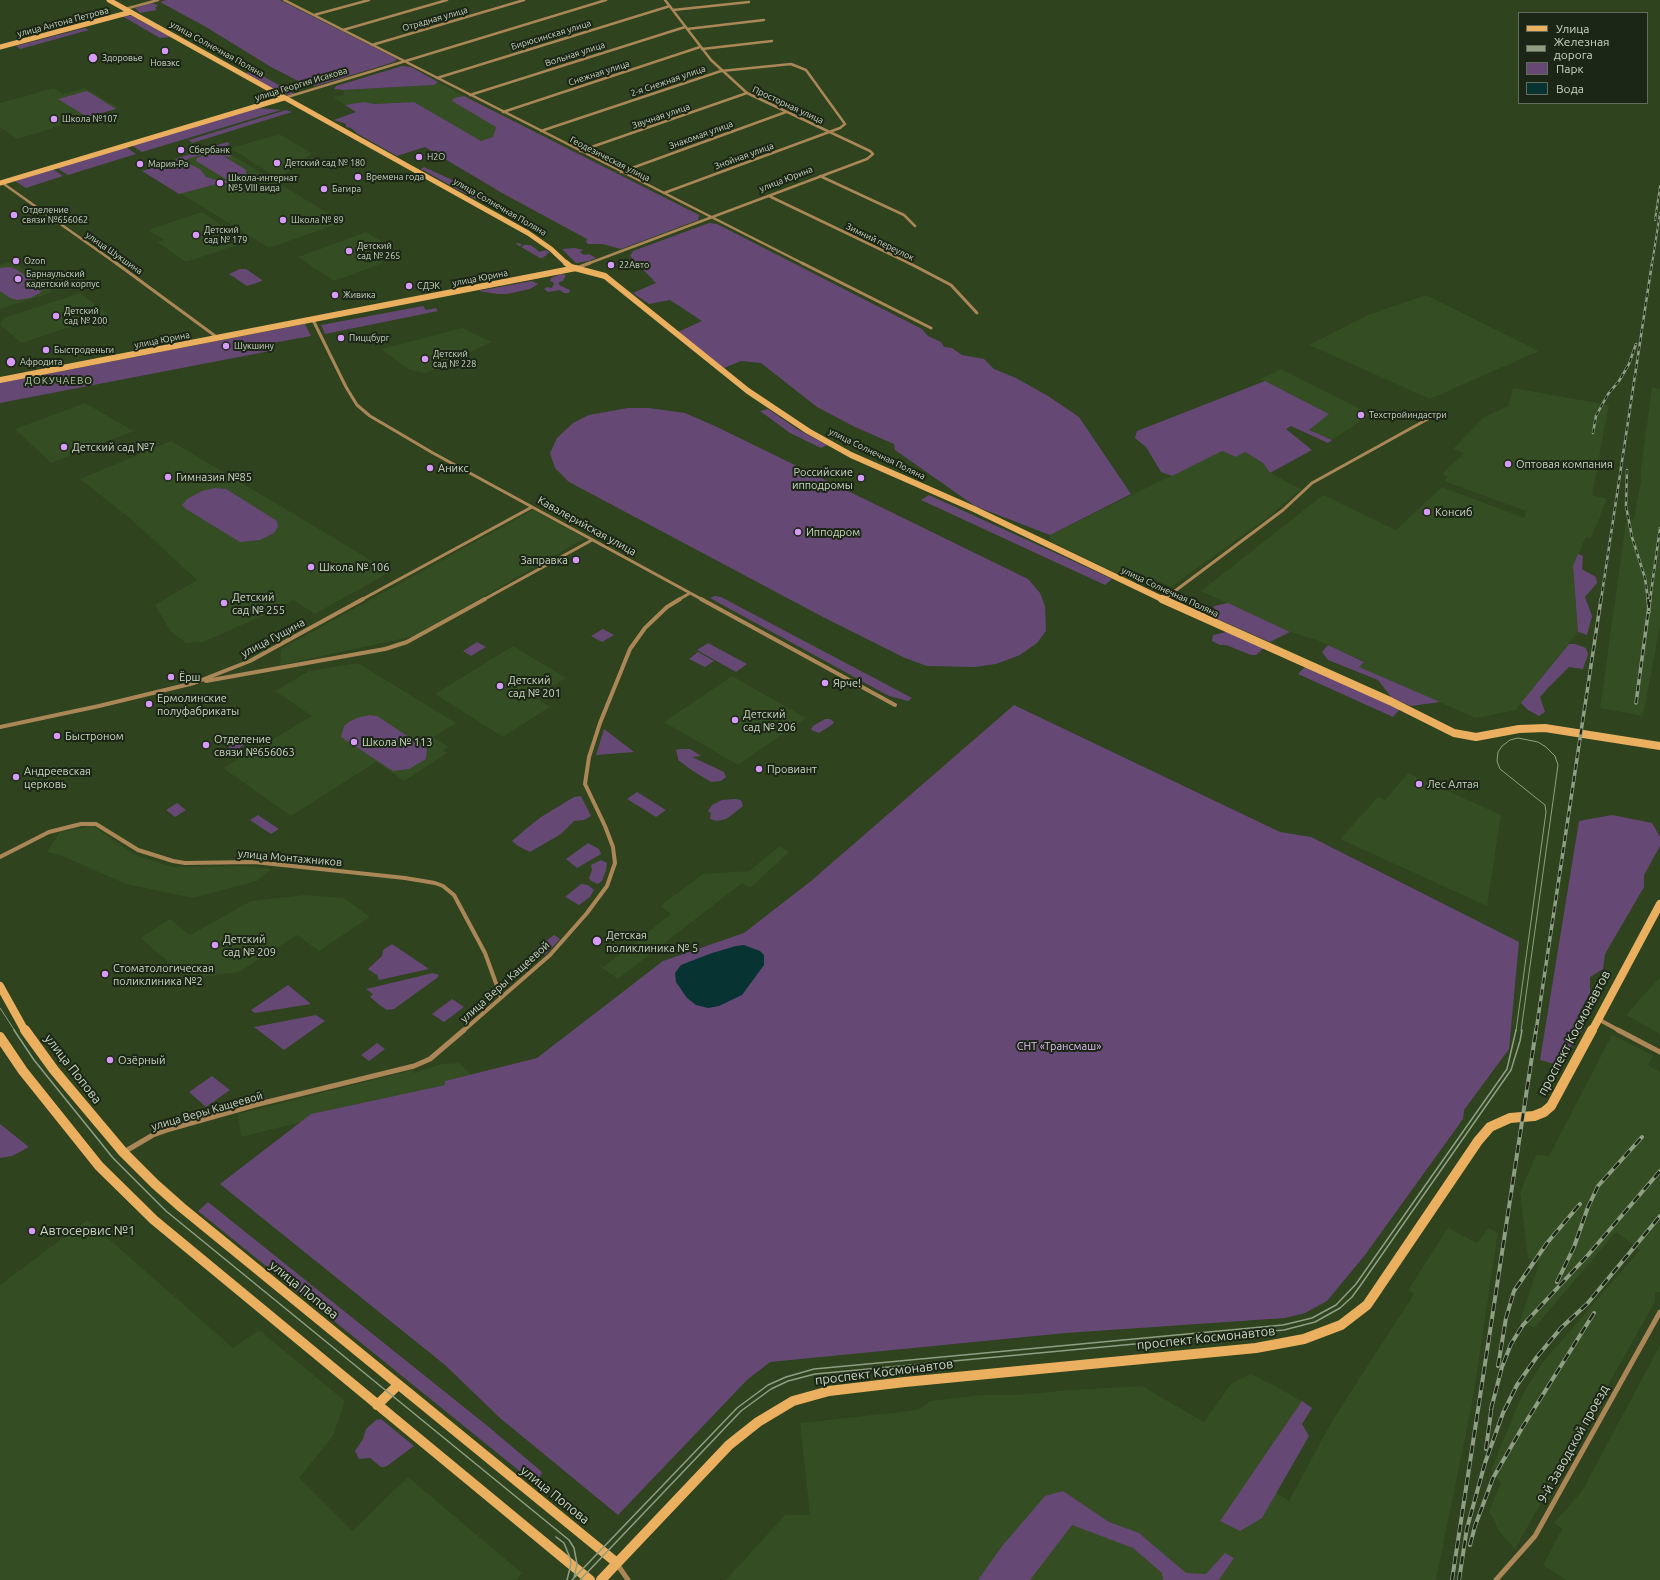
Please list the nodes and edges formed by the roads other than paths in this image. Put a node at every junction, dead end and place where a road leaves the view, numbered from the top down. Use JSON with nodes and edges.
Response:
{"nodes":[{"id":1,"x":109,"y":0,"type":"edge"},
{"id":2,"x":158,"y":0,"type":"edge"},
{"id":3,"x":286,"y":0,"type":"edge"},
{"id":4,"x":368,"y":0,"type":"edge"},
{"id":5,"x":447,"y":0,"type":"edge"},
{"id":6,"x":524,"y":0,"type":"edge"},
{"id":7,"x":606,"y":0,"type":"edge"},
{"id":8,"x":665,"y":0,"type":"edge"},
{"id":9,"x":749,"y":2,"type":"dead end"},
{"id":10,"x":670,"y":6,"type":"junction"},
{"id":11,"x":125,"y":9,"type":"junction"},
{"id":12,"x":673,"y":10,"type":"junction"},
{"id":13,"x":131,"y":12,"type":"junction"},
{"id":14,"x":314,"y":16,"type":"junction"},
{"id":15,"x":764,"y":20,"type":"dead end"},
{"id":16,"x":686,"y":28,"type":"junction"},
{"id":17,"x":343,"y":30,"type":"junction"},
{"id":18,"x":772,"y":41,"type":"dead end"},
{"id":19,"x":372,"y":45,"type":"junction"},
{"id":20,"x":0,"y":47,"type":"edge"},
{"id":21,"x":701,"y":48,"type":"junction"},
{"id":22,"x":404,"y":62,"type":"junction"},
{"id":23,"x":803,"y":68,"type":"joint"},
{"id":24,"x":721,"y":71,"type":"junction"},
{"id":25,"x":437,"y":78,"type":"junction"},
{"id":26,"x":747,"y":93,"type":"junction"},
{"id":27,"x":470,"y":95,"type":"junction"},
{"id":28,"x":284,"y":98,"type":"junction"},
{"id":29,"x":503,"y":112,"type":"junction"},
{"id":30,"x":786,"y":112,"type":"junction"},
{"id":31,"x":541,"y":131,"type":"junction"},
{"id":32,"x":828,"y":132,"type":"junction"},
{"id":33,"x":580,"y":151,"type":"junction"},
{"id":34,"x":870,"y":151,"type":"joint"},
{"id":35,"x":621,"y":172,"type":"junction"},
{"id":36,"x":820,"y":176,"type":"junction"},
{"id":37,"x":1,"y":182,"type":"edge"},
{"id":38,"x":664,"y":193,"type":"junction"},
{"id":39,"x":769,"y":196,"type":"junction"},
{"id":40,"x":711,"y":217,"type":"junction"},
{"id":41,"x":915,"y":226,"type":"dead end"},
{"id":42,"x":576,"y":268,"type":"junction"},
{"id":43,"x":977,"y":313,"type":"dead end"},
{"id":44,"x":313,"y":320,"type":"junction"},
{"id":45,"x":931,"y":328,"type":"dead end"},
{"id":46,"x":218,"y":338,"type":"junction"},
{"id":47,"x":0,"y":380,"type":"edge"},
{"id":48,"x":1435,"y":415,"type":"dead end"},
{"id":49,"x":532,"y":507,"type":"junction"},
{"id":50,"x":592,"y":540,"type":"junction"},
{"id":51,"x":690,"y":593,"type":"junction"},
{"id":52,"x":1163,"y":600,"type":"junction"},
{"id":53,"x":194,"y":683,"type":"junction"},
{"id":54,"x":895,"y":706,"type":"dead end"},
{"id":55,"x":0,"y":727,"type":"edge"},
{"id":56,"x":1660,"y":746,"type":"edge"},
{"id":57,"x":0,"y":857,"type":"edge"},
{"id":58,"x":1660,"y":904,"type":"edge"},
{"id":59,"x":0,"y":986,"type":"edge"},
{"id":60,"x":501,"y":997,"type":"junction"},
{"id":61,"x":1597,"y":1019,"type":"junction"},
{"id":62,"x":1,"y":1040,"type":"edge"},
{"id":63,"x":1660,"y":1052,"type":"edge"},
{"id":64,"x":124,"y":1152,"type":"junction"},
{"id":65,"x":1660,"y":1312,"type":"edge"},
{"id":66,"x":398,"y":1385,"type":"junction"},
{"id":67,"x":377,"y":1405,"type":"junction"},
{"id":68,"x":617,"y":1563,"type":"junction"},
{"id":69,"x":590,"y":1580,"type":"edge"},
{"id":70,"x":601,"y":1580,"type":"edge"},
{"id":71,"x":628,"y":1580,"type":"edge"},
{"id":72,"x":1496,"y":1580,"type":"edge"}],
"edges":[{"from":1,"to":11,"type":"street","name":"улица Солнечная Поляна"},
{"from":2,"to":11,"type":"street"},
{"from":3,"to":14,"type":"street","name":"Геодезическая улица"},
{"from":4,"to":14,"type":"street"},
{"from":5,"to":17,"type":"street"},
{"from":6,"to":19,"type":"street","name":"Отрадная улица"},
{"from":7,"to":22,"type":"street","name":"улица Георгия Исакова"},
{"from":8,"to":10,"type":"street","name":"Просторная улица"},
{"from":9,"to":12,"type":"street"},
{"from":10,"to":12,"type":"street","name":"Просторная улица"},
{"from":10,"to":25,"type":"street","name":"Бирюсинская улица"},
{"from":11,"to":13,"type":"street","name":"улица Солнечная Поляна"},
{"from":12,"to":16,"type":"street","name":"Просторная улица"},
{"from":13,"to":20,"type":"street","name":"улица Антона Петрова"},
{"from":13,"to":28,"type":"street","name":"улица Солнечная Поляна"},
{"from":14,"to":17,"type":"street","name":"Геодезическая улица"},
{"from":15,"to":16,"type":"street","name":"Вольная улица"},
{"from":16,"to":21,"type":"street","name":"Просторная улица"},
{"from":16,"to":27,"type":"street","name":"Вольная улица"},
{"from":17,"to":19,"type":"street","name":"Геодезическая улица"},
{"from":18,"to":21,"type":"street","name":"Снежная улица"},
{"from":19,"to":22,"type":"street","name":"Геодезическая улица"},
{"from":21,"to":24,"type":"street","name":"Просторная улица"},
{"from":21,"to":29,"type":"street","name":"Снежная улица"},
{"from":22,"to":25,"type":"street","name":"Геодезическая улица"},
{"from":22,"to":28,"type":"street","name":"улица Георгия Исакова"},
{"from":23,"to":24,"type":"street","name":"2-я Снежная улица"},
{"from":23,"to":32,"type":"street","name":"Знойная улица"},
{"from":24,"to":26,"type":"street","name":"Просторная улица"},
{"from":24,"to":31,"type":"street","name":"2-я Снежная улица"},
{"from":25,"to":27,"type":"street","name":"Геодезическая улица"},
{"from":26,"to":30,"type":"street","name":"Просторная улица"},
{"from":26,"to":33,"type":"street","name":"Звучная улица"},
{"from":27,"to":29,"type":"street","name":"Геодезическая улица"},
{"from":28,"to":37,"type":"street","name":"улица Георгия Исакова"},
{"from":28,"to":42,"type":"street","name":"улица Солнечная Поляна"},
{"from":29,"to":31,"type":"street","name":"Геодезическая улица"},
{"from":30,"to":32,"type":"street","name":"Просторная улица"},
{"from":30,"to":35,"type":"street","name":"Знакомая улица"},
{"from":31,"to":33,"type":"street","name":"Геодезическая улица"},
{"from":32,"to":34,"type":"street","name":"Просторная улица"},
{"from":32,"to":38,"type":"street","name":"Знойная улица"},
{"from":33,"to":35,"type":"street","name":"Геодезическая улица"},
{"from":34,"to":36,"type":"street","name":"улица Юрина"},
{"from":35,"to":38,"type":"street","name":"Геодезическая улица"},
{"from":36,"to":39,"type":"street","name":"улица Юрина"},
{"from":36,"to":41,"type":"street"},
{"from":37,"to":46,"type":"street","name":"улица Шукшина"},
{"from":38,"to":40,"type":"street","name":"Геодезическая улица"},
{"from":39,"to":40,"type":"street","name":"улица Юрина"},
{"from":39,"to":43,"type":"street","name":"Зимний переулок"},
{"from":40,"to":42,"type":"street","name":"улица Юрина"},
{"from":40,"to":45,"type":"street","name":"Геодезическая улица"},
{"from":42,"to":44,"type":"street","name":"улица Юрина"},
{"from":42,"to":52,"type":"street","name":"улица Солнечная Поляна"},
{"from":44,"to":46,"type":"street","name":"улица Юрина"},
{"from":44,"to":49,"type":"street","name":"Кавалерийская улица"},
{"from":46,"to":47,"type":"street","name":"улица Юрина"},
{"from":48,"to":52,"type":"street"},
{"from":49,"to":50,"type":"street","name":"Кавалерийская улица"},
{"from":49,"to":53,"type":"street","name":"улица Гущина"},
{"from":50,"to":51,"type":"street","name":"Кавалерийская улица"},
{"from":50,"to":53,"type":"street"},
{"from":51,"to":54,"type":"street","name":"Кавалерийская улица"},
{"from":51,"to":60,"type":"street","name":"улица Веры Кащеевой"},
{"from":52,"to":56,"type":"street","name":"улица Солнечная Поляна"},
{"from":53,"to":55,"type":"street","name":"улица Гущина"},
{"from":57,"to":60,"type":"street","name":"улица Монтажников"},
{"from":58,"to":61,"type":"street","name":"проспект Космонавтов"},
{"from":59,"to":64,"type":"street","name":"улица Попова"},
{"from":60,"to":64,"type":"street","name":"улица Веры Кащеевой"},
{"from":61,"to":63,"type":"street"},
{"from":61,"to":68,"type":"street","name":"проспект Космонавтов"},
{"from":62,"to":67,"type":"street"},
{"from":64,"to":66,"type":"street","name":"улица Попова"},
{"from":65,"to":72,"type":"street","name":"9-й Заводской проезд"},
{"from":66,"to":67,"type":"street"},
{"from":66,"to":68,"type":"street","name":"улица Попова"},
{"from":67,"to":69,"type":"street"},
{"from":68,"to":70,"type":"street","name":"проспект Космонавтов"},
{"from":68,"to":71,"type":"street","name":"улица Попова"}]}
